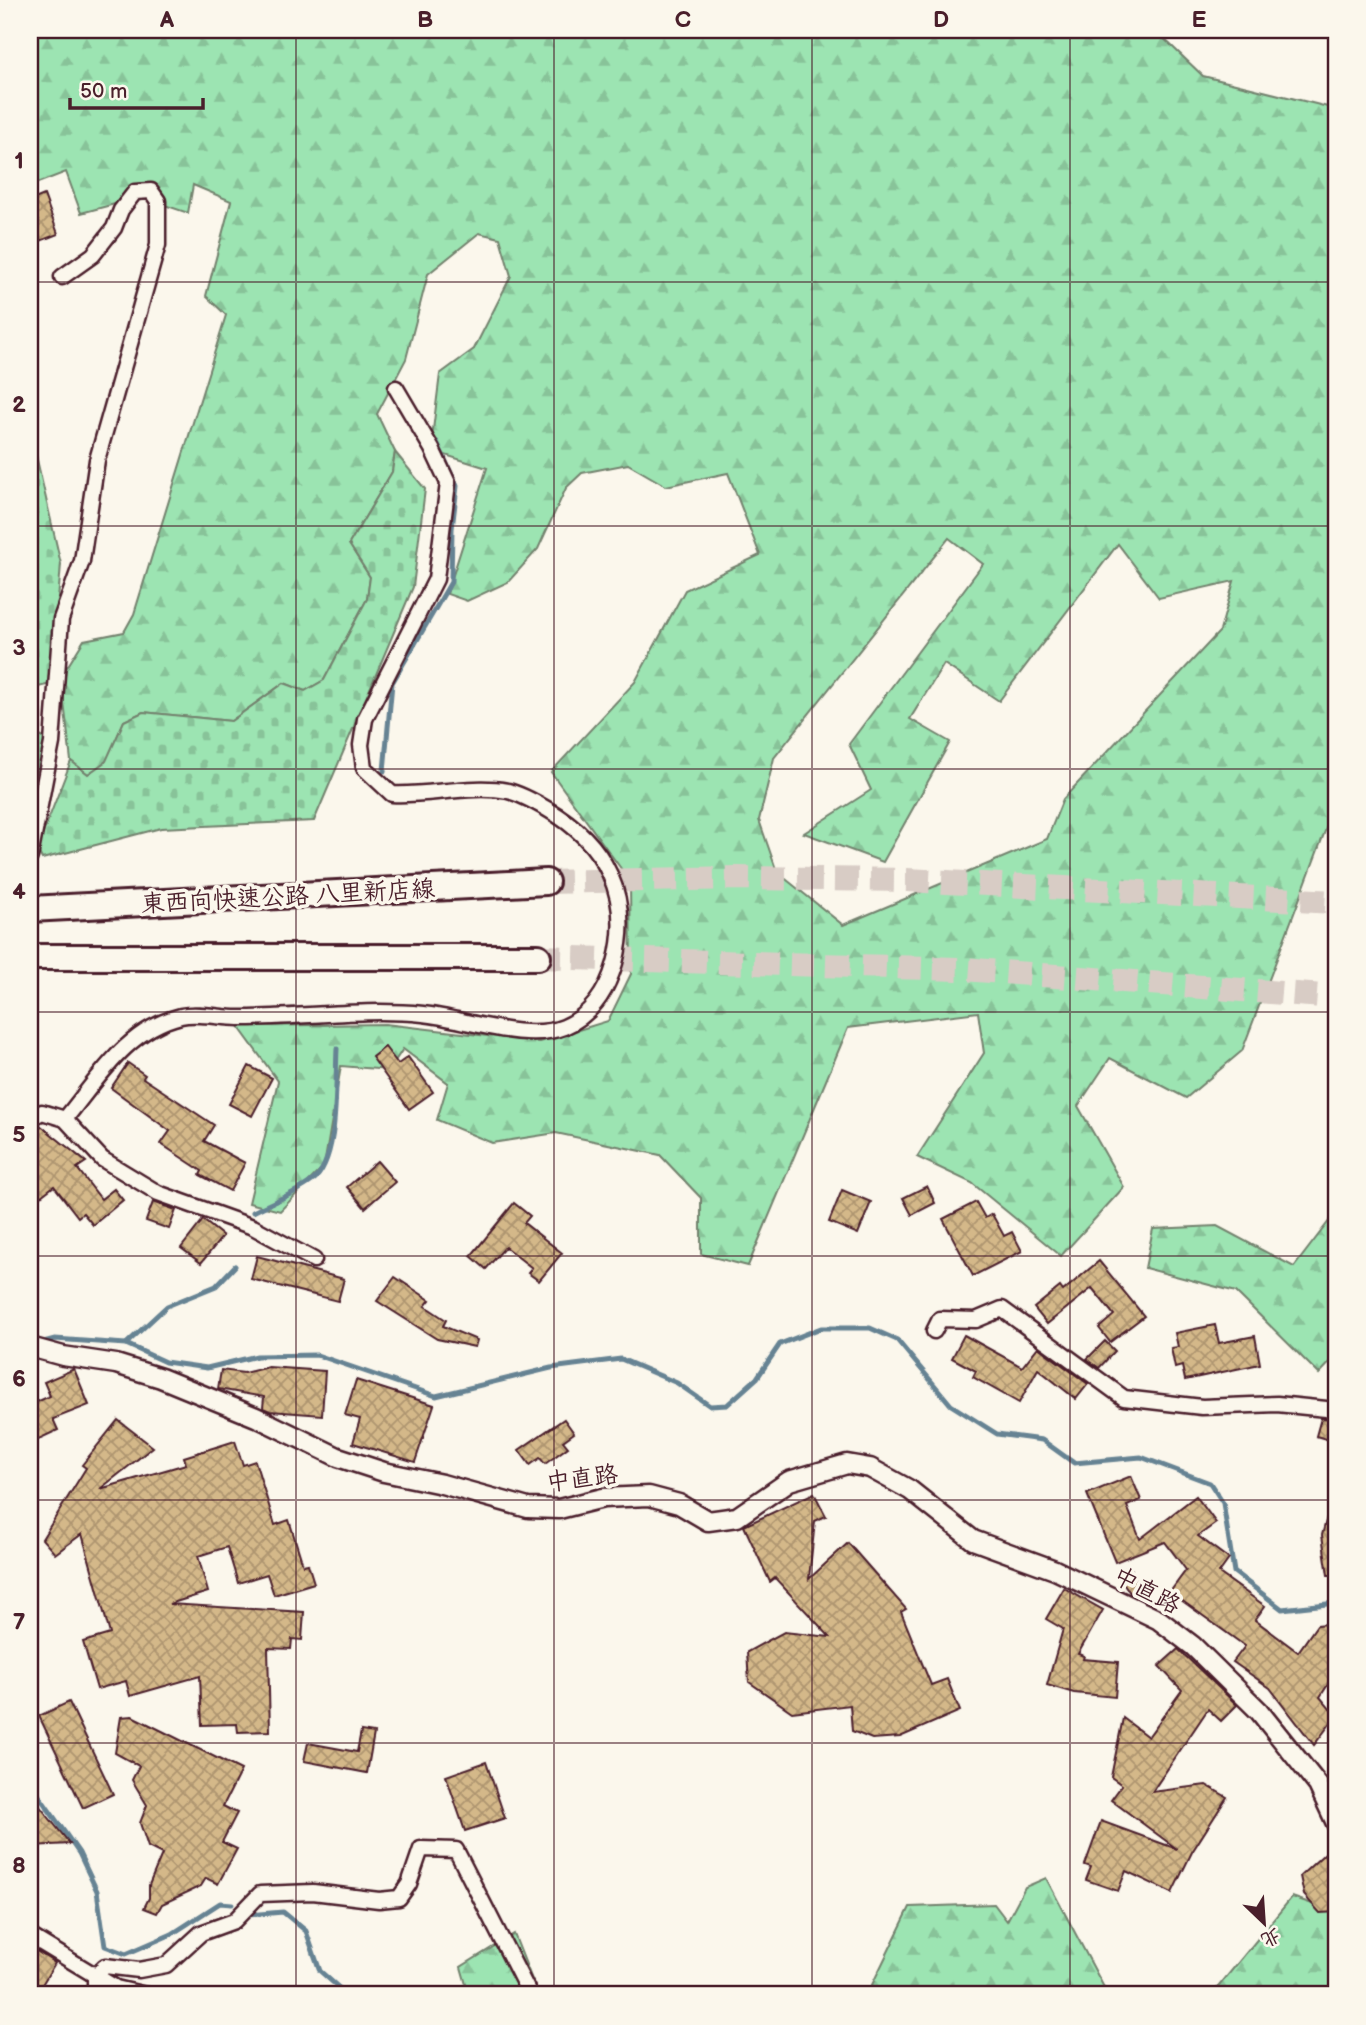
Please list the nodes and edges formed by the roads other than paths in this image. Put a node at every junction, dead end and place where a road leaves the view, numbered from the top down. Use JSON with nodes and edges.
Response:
{"nodes":[{"id":1,"x":62,"y":277,"type":"dead end"},
{"id":2,"x":396,"y":388,"type":"dead end"},
{"id":3,"x":30,"y":857,"type":"edge"},
{"id":4,"x":546,"y":882,"type":"tunnel mouth"},
{"id":5,"x":30,"y":909,"type":"edge"},
{"id":6,"x":30,"y":957,"type":"edge"},
{"id":7,"x":538,"y":957,"type":"tunnel mouth"},
{"id":8,"x":30,"y":1119,"type":"edge"},
{"id":9,"x":65,"y":1119,"type":"junction"},
{"id":10,"x":314,"y":1260,"type":"dead end"},
{"id":11,"x":934,"y":1331,"type":"dead end"},
{"id":12,"x":37,"y":1349,"type":"edge"},
{"id":13,"x":1336,"y":1410,"type":"edge"},
{"id":14,"x":1336,"y":1823,"type":"edge"},
{"id":15,"x":30,"y":1936,"type":"edge"},
{"id":16,"x":94,"y":1976,"type":"junction"},
{"id":17,"x":94,"y":1995,"type":"edge"},
{"id":18,"x":146,"y":1995,"type":"edge"},
{"id":19,"x":530,"y":1995,"type":"edge"}],
"edges":[{"from":1,"to":3,"type":"street"},
{"from":2,"to":9,"type":"street"},
{"from":4,"to":5,"type":"highway","name":"東西向快速公路 八里新店線"},
{"from":6,"to":7,"type":"highway"},
{"from":8,"to":9,"type":"street"},
{"from":9,"to":10,"type":"street"},
{"from":11,"to":13,"type":"street"},
{"from":12,"to":14,"type":"street","name":"中直路"},
{"from":15,"to":16,"type":"street"},
{"from":16,"to":17,"type":"street"},
{"from":16,"to":18,"type":"street"},
{"from":16,"to":19,"type":"street"}]}
